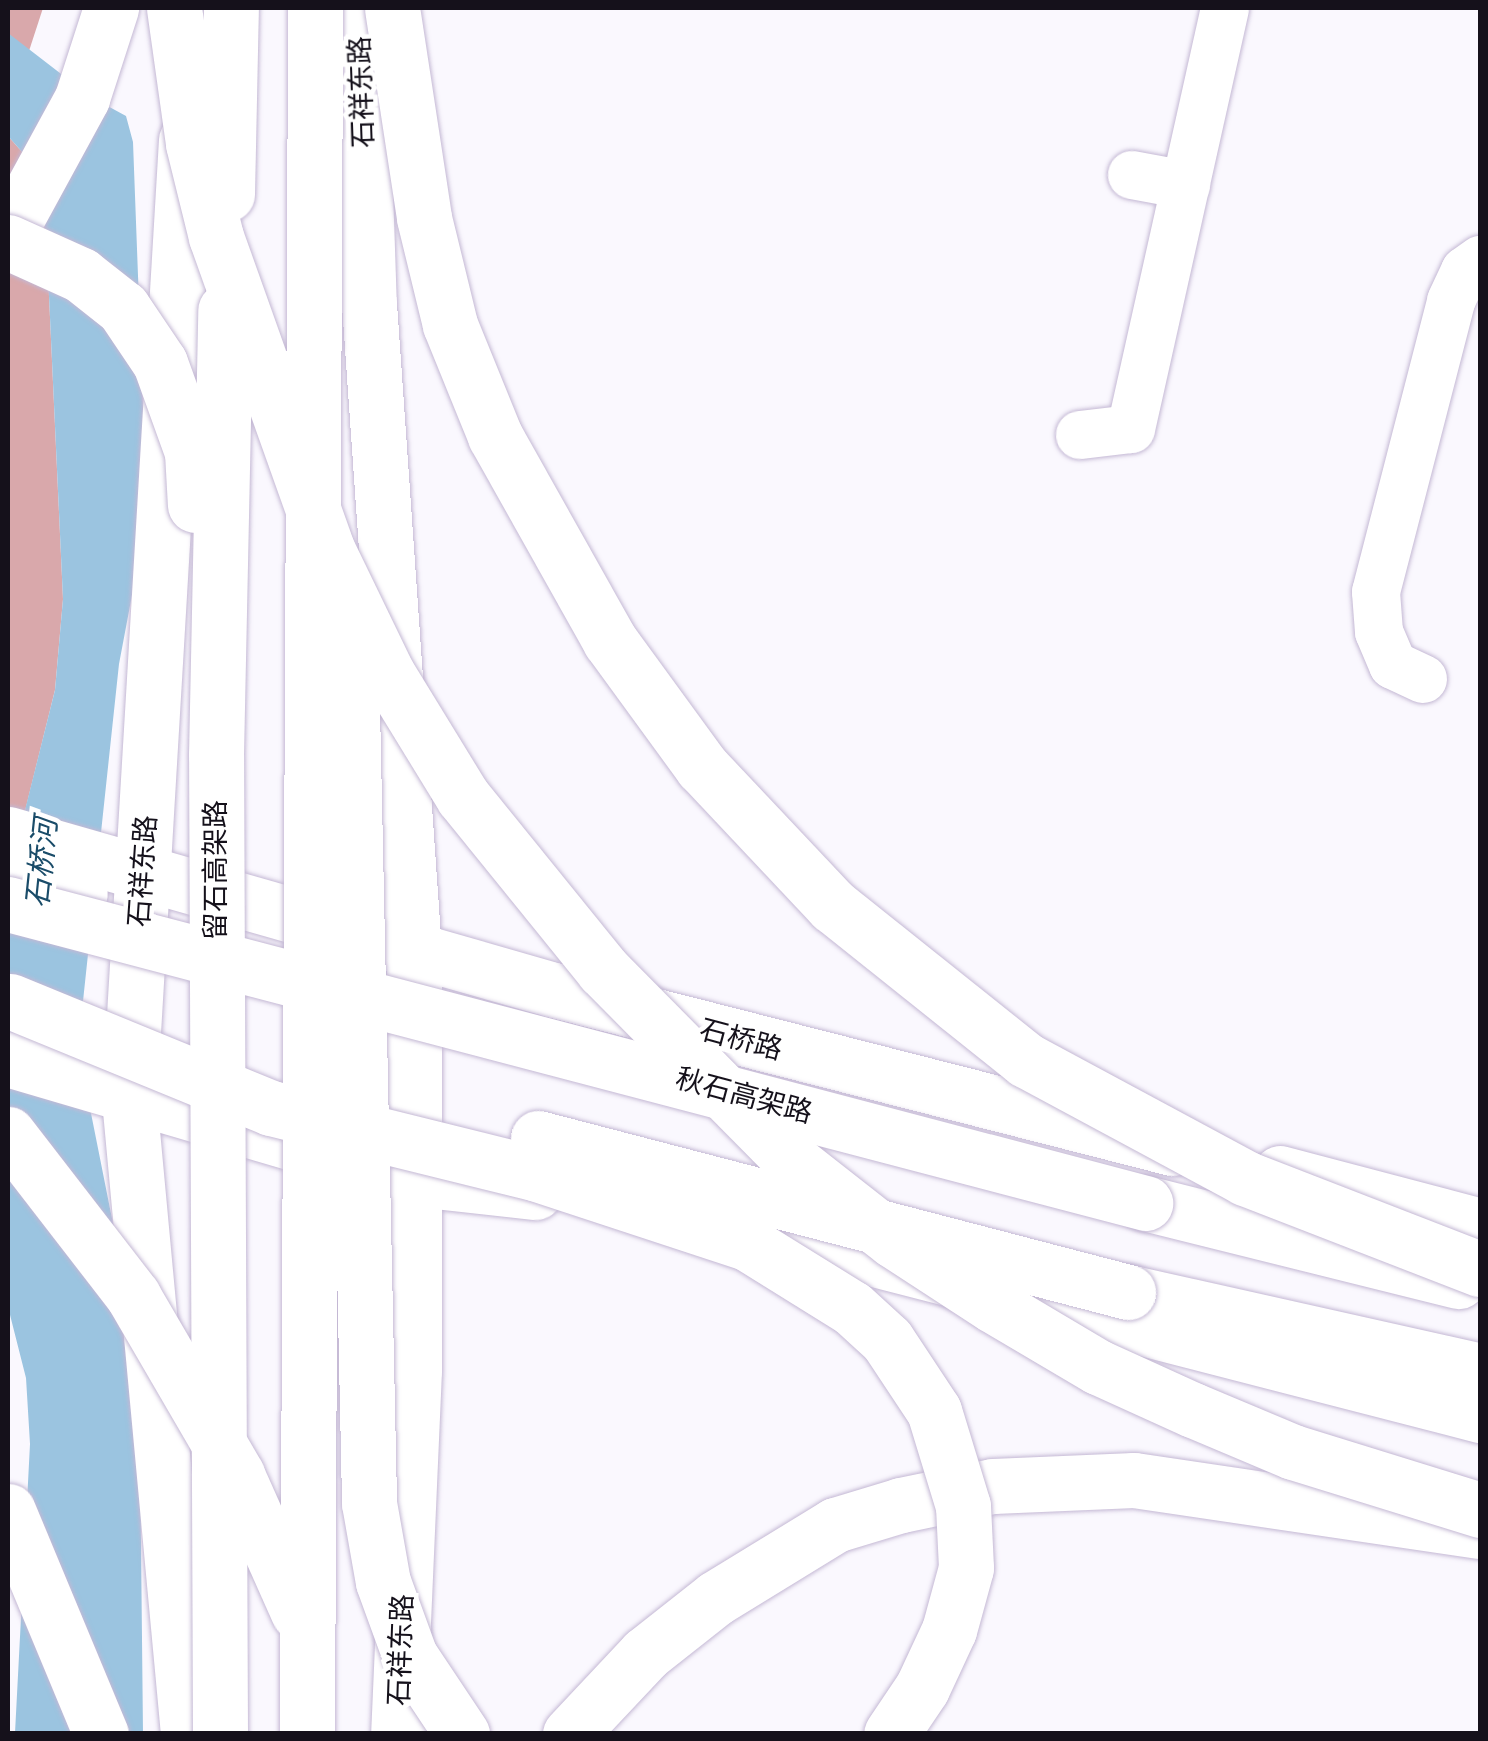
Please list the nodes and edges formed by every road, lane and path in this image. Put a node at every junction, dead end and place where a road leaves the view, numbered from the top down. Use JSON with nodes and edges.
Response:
{"nodes":[{"id":1,"x":111,"y":8,"type":"edge"},
{"id":2,"x":174,"y":8,"type":"edge"},
{"id":3,"x":193,"y":8,"type":"edge"},
{"id":4,"x":231,"y":8,"type":"edge"},
{"id":5,"x":315,"y":8,"type":"edge"},
{"id":6,"x":359,"y":8,"type":"edge"},
{"id":7,"x":392,"y":8,"type":"edge"},
{"id":8,"x":1226,"y":8,"type":"edge"},
{"id":9,"x":1132,"y":175,"type":"dead end"},
{"id":10,"x":1186,"y":186,"type":"junction"},
{"id":11,"x":312,"y":198,"type":"junction"},
{"id":12,"x":8,"y":234,"type":"edge"},
{"id":13,"x":8,"y":242,"type":"edge"},
{"id":14,"x":1480,"y":260,"type":"edge"},
{"id":15,"x":1080,"y":435,"type":"dead end"},
{"id":16,"x":1423,"y":679,"type":"dead end"},
{"id":17,"x":8,"y":834,"type":"edge"},
{"id":18,"x":124,"y":867,"type":"junction"},
{"id":19,"x":8,"y":872,"type":"edge"},
{"id":20,"x":8,"y":904,"type":"edge"},
{"id":21,"x":414,"y":950,"type":"junction"},
{"id":22,"x":273,"y":971,"type":"junction"},
{"id":23,"x":9,"y":1000,"type":"edge"},
{"id":24,"x":8,"y":1059,"type":"edge"},
{"id":25,"x":121,"y":1096,"type":"junction"},
{"id":26,"x":8,"y":1134,"type":"edge"},
{"id":27,"x":417,"y":1179,"type":"junction"},
{"id":28,"x":1480,"y":1226,"type":"edge"},
{"id":29,"x":216,"y":1235,"type":"junction"},
{"id":30,"x":1480,"y":1269,"type":"edge"},
{"id":31,"x":1480,"y":1286,"type":"edge"},
{"id":32,"x":1480,"y":1370,"type":"edge"},
{"id":33,"x":1480,"y":1416,"type":"edge"},
{"id":34,"x":1480,"y":1510,"type":"edge"},
{"id":35,"x":8,"y":1512,"type":"edge"},
{"id":36,"x":1480,"y":1531,"type":"edge"},
{"id":37,"x":101,"y":1734,"type":"edge"},
{"id":38,"x":188,"y":1734,"type":"edge"},
{"id":39,"x":220,"y":1734,"type":"edge"},
{"id":40,"x":307,"y":1734,"type":"edge"},
{"id":41,"x":338,"y":1734,"type":"edge"},
{"id":42,"x":398,"y":1734,"type":"edge"},
{"id":43,"x":462,"y":1734,"type":"edge"},
{"id":44,"x":570,"y":1734,"type":"edge"},
{"id":45,"x":891,"y":1734,"type":"edge"}],
"edges":[{"from":1,"to":12,"type":"main road"},
{"from":2,"to":34,"type":"main road","bridge":true},
{"from":3,"to":18,"type":"main road","name":"石祥东路"},
{"from":4,"to":29,"type":"main road","name":"留石高架路","bridge":true},
{"from":5,"to":11,"type":"main road","bridge":true},
{"from":6,"to":21,"type":"main road","name":"石祥东路"},
{"from":7,"to":30,"type":"main road","bridge":true},
{"from":8,"to":10,"type":"street"},
{"from":9,"to":10,"type":"street"},
{"from":10,"to":15,"type":"street"},
{"from":11,"to":40,"type":"main road","bridge":true},
{"from":11,"to":43,"type":"main road","bridge":true},
{"from":13,"to":29,"type":"main road","bridge":true},
{"from":14,"to":16,"type":"street"},
{"from":17,"to":18,"type":"main road","name":"石桥路"},
{"from":18,"to":21,"type":"main road","name":"石桥路"},
{"from":18,"to":25,"type":"main road","name":"石祥东路"},
{"from":19,"to":22,"type":"main road","bridge":true},
{"from":20,"to":22,"type":"main road","name":"秋石高架路","bridge":true},
{"from":21,"to":27,"type":"main road","name":"石祥东路"},
{"from":21,"to":28,"type":"main road","name":"石桥路"},
{"from":22,"to":31,"type":"main road","name":"秋石高架路","bridge":true},
{"from":23,"to":32,"type":"main road","bridge":true},
{"from":23,"to":45,"type":"main road","bridge":true},
{"from":24,"to":25,"type":"main road"},
{"from":25,"to":27,"type":"main road"},
{"from":25,"to":38,"type":"main road","name":"石祥东路"},
{"from":26,"to":41,"type":"main road","bridge":true},
{"from":27,"to":33,"type":"main road"},
{"from":27,"to":42,"type":"main road","name":"石祥东路"},
{"from":29,"to":39,"type":"main road","name":"留石高架路","bridge":true},
{"from":35,"to":37,"type":"main road"},
{"from":36,"to":44,"type":"main road"}]}
